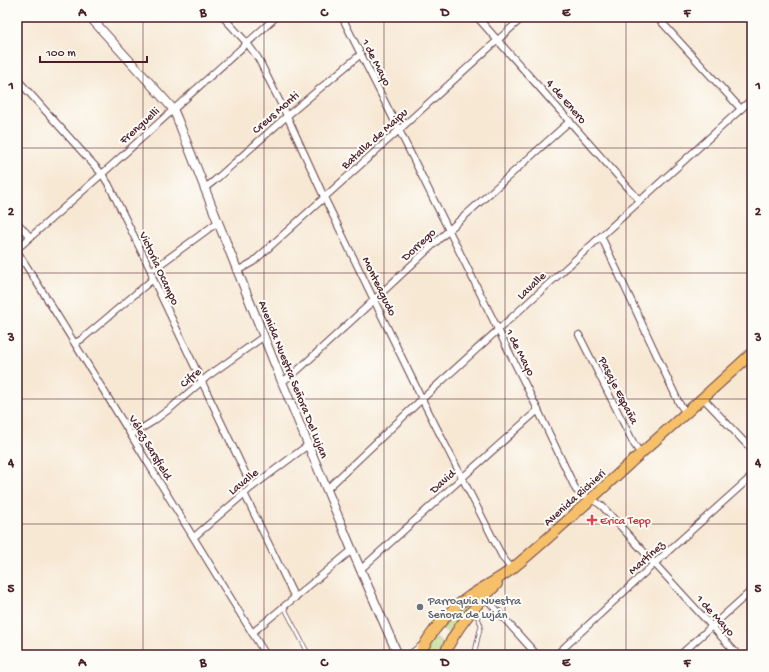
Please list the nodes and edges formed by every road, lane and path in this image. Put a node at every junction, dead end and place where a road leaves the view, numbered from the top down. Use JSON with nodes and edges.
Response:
{"nodes":[{"id":1,"x":90,"y":17,"type":"edge"},
{"id":2,"x":223,"y":17,"type":"edge"},
{"id":3,"x":276,"y":17,"type":"edge"},
{"id":4,"x":342,"y":17,"type":"edge"},
{"id":5,"x":477,"y":17,"type":"edge"},
{"id":6,"x":523,"y":17,"type":"edge"},
{"id":7,"x":657,"y":17,"type":"edge"},
{"id":8,"x":498,"y":40,"type":"junction"},
{"id":9,"x":247,"y":43,"type":"junction"},
{"id":10,"x":360,"y":54,"type":"junction"},
{"id":11,"x":17,"y":79,"type":"edge"},
{"id":12,"x":752,"y":99,"type":"edge"},
{"id":13,"x":173,"y":109,"type":"junction"},
{"id":14,"x":741,"y":109,"type":"junction"},
{"id":15,"x":287,"y":116,"type":"junction"},
{"id":16,"x":570,"y":121,"type":"junction"},
{"id":17,"x":399,"y":130,"type":"junction"},
{"id":18,"x":102,"y":174,"type":"junction"},
{"id":19,"x":205,"y":188,"type":"junction"},
{"id":20,"x":324,"y":197,"type":"junction"},
{"id":21,"x":640,"y":201,"type":"junction"},
{"id":22,"x":17,"y":222,"type":"edge"},
{"id":23,"x":218,"y":222,"type":"junction"},
{"id":24,"x":449,"y":230,"type":"junction"},
{"id":25,"x":601,"y":236,"type":"junction"},
{"id":26,"x":30,"y":237,"type":"junction"},
{"id":27,"x":17,"y":250,"type":"edge"},
{"id":28,"x":151,"y":271,"type":"junction"},
{"id":29,"x":237,"y":271,"type":"junction"},
{"id":30,"x":153,"y":280,"type":"junction"},
{"id":31,"x":374,"y":300,"type":"junction"},
{"id":32,"x":498,"y":330,"type":"junction"},
{"id":33,"x":579,"y":335,"type":"dead end"},
{"id":34,"x":263,"y":337,"type":"junction"},
{"id":35,"x":75,"y":343,"type":"junction"},
{"id":36,"x":752,"y":353,"type":"edge"},
{"id":37,"x":202,"y":382,"type":"junction"},
{"id":38,"x":282,"y":382,"type":"junction"},
{"id":39,"x":703,"y":398,"type":"junction"},
{"id":40,"x":422,"y":399,"type":"junction"},
{"id":41,"x":538,"y":410,"type":"junction"},
{"id":42,"x":686,"y":413,"type":"junction"},
{"id":43,"x":131,"y":435,"type":"junction"},
{"id":44,"x":308,"y":445,"type":"junction"},
{"id":45,"x":752,"y":450,"type":"edge"},
{"id":46,"x":641,"y":454,"type":"junction"},
{"id":47,"x":752,"y":476,"type":"edge"},
{"id":48,"x":462,"y":478,"type":"junction"},
{"id":49,"x":252,"y":487,"type":"junction"},
{"id":50,"x":327,"y":489,"type":"junction"},
{"id":51,"x":244,"y":493,"type":"junction"},
{"id":52,"x":591,"y":500,"type":"junction"},
{"id":53,"x":194,"y":537,"type":"junction"},
{"id":54,"x":352,"y":550,"type":"junction"},
{"id":55,"x":655,"y":563,"type":"junction"},
{"id":56,"x":361,"y":569,"type":"junction"},
{"id":57,"x":510,"y":571,"type":"junction"},
{"id":58,"x":752,"y":590,"type":"edge"},
{"id":59,"x":484,"y":596,"type":"junction"},
{"id":60,"x":295,"y":598,"type":"junction"},
{"id":61,"x":284,"y":607,"type":"junction"},
{"id":62,"x":472,"y":611,"type":"junction"},
{"id":63,"x":711,"y":627,"type":"junction"},
{"id":64,"x":434,"y":632,"type":"junction"},
{"id":65,"x":252,"y":633,"type":"junction"},
{"id":66,"x":449,"y":643,"type":"junction"},
{"id":67,"x":425,"y":644,"type":"junction"},
{"id":68,"x":266,"y":655,"type":"edge"},
{"id":69,"x":309,"y":655,"type":"edge"},
{"id":70,"x":398,"y":655,"type":"edge"},
{"id":71,"x":411,"y":655,"type":"edge"},
{"id":72,"x":419,"y":655,"type":"edge"},
{"id":73,"x":444,"y":655,"type":"edge"},
{"id":74,"x":474,"y":655,"type":"edge"},
{"id":75,"x":537,"y":655,"type":"edge"},
{"id":76,"x":556,"y":655,"type":"edge"},
{"id":77,"x":680,"y":655,"type":"edge"},
{"id":78,"x":738,"y":655,"type":"edge"}],
"edges":[{"from":1,"to":13,"type":"street","name":"Avenida Nuestra Señora Del Lujan"},
{"from":2,"to":9,"type":"street","name":"Monteagudo"},
{"from":3,"to":9,"type":"street","name":"Frenguelli"},
{"from":4,"to":10,"type":"street","name":"1 de Mayo"},
{"from":5,"to":8,"type":"street","name":"4 de Enero"},
{"from":6,"to":8,"type":"street","name":"Batalla de Maipu"},
{"from":7,"to":14,"type":"street"},
{"from":8,"to":16,"type":"street","name":"4 de Enero"},
{"from":8,"to":17,"type":"street","name":"Batalla de Maipu"},
{"from":9,"to":13,"type":"street","name":"Frenguelli"},
{"from":9,"to":15,"type":"street","name":"Monteagudo"},
{"from":10,"to":15,"type":"street","name":"Creus Monti"},
{"from":10,"to":17,"type":"street","name":"1 de Mayo"},
{"from":11,"to":18,"type":"street","name":"Victoria Ocampo"},
{"from":12,"to":14,"type":"street","name":"Lavalle"},
{"from":13,"to":18,"type":"street","name":"Frenguelli"},
{"from":13,"to":19,"type":"street","name":"Avenida Nuestra Señora Del Lujan"},
{"from":14,"to":21,"type":"street","name":"Lavalle"},
{"from":15,"to":19,"type":"street","name":"Creus Monti"},
{"from":15,"to":20,"type":"street","name":"Monteagudo"},
{"from":16,"to":21,"type":"street","name":"4 de Enero"},
{"from":16,"to":24,"type":"street","name":"Dorrego"},
{"from":17,"to":20,"type":"street","name":"Batalla de Maipu"},
{"from":17,"to":24,"type":"street","name":"1 de Mayo"},
{"from":18,"to":26,"type":"street","name":"Frenguelli"},
{"from":18,"to":28,"type":"street","name":"Victoria Ocampo"},
{"from":19,"to":23,"type":"street","name":"Avenida Nuestra Señora Del Lujan"},
{"from":20,"to":29,"type":"street","name":"Batalla de Maipu"},
{"from":20,"to":31,"type":"street","name":"Monteagudo"},
{"from":21,"to":25,"type":"street","name":"Lavalle"},
{"from":22,"to":26,"type":"street"},
{"from":23,"to":28,"type":"street"},
{"from":23,"to":29,"type":"street","name":"Avenida Nuestra Señora Del Lujan"},
{"from":24,"to":31,"type":"street","name":"Dorrego"},
{"from":24,"to":32,"type":"street","name":"1 de Mayo"},
{"from":25,"to":32,"type":"street","name":"Lavalle"},
{"from":25,"to":42,"type":"street"},
{"from":26,"to":27,"type":"street","name":"Frenguelli"},
{"from":27,"to":35,"type":"street","name":"Vélez Sarsfield"},
{"from":28,"to":30,"type":"street","name":"Victoria Ocampo"},
{"from":29,"to":34,"type":"street","name":"Avenida Nuestra Señora Del Lujan"},
{"from":30,"to":35,"type":"street"},
{"from":30,"to":37,"type":"street","name":"Victoria Ocampo"},
{"from":31,"to":38,"type":"street","name":"Dorrego"},
{"from":31,"to":40,"type":"street","name":"Monteagudo"},
{"from":32,"to":40,"type":"street","name":"Lavalle"},
{"from":32,"to":41,"type":"street","name":"1 de Mayo"},
{"from":33,"to":46,"type":"street","name":"Pasaje España"},
{"from":34,"to":37,"type":"street","name":"Cifre"},
{"from":34,"to":38,"type":"street","name":"Avenida Nuestra Señora Del Lujan"},
{"from":35,"to":43,"type":"street","name":"Vélez Sarsfield"},
{"from":36,"to":39,"type":"main road","name":"Avenida Richieri"},
{"from":37,"to":43,"type":"street","name":"Cifre"},
{"from":37,"to":49,"type":"street","name":"Victoria Ocampo"},
{"from":38,"to":44,"type":"street","name":"Avenida Nuestra Señora Del Lujan"},
{"from":39,"to":42,"type":"main road","name":"Avenida Richieri"},
{"from":39,"to":45,"type":"street"},
{"from":40,"to":48,"type":"street","name":"Monteagudo"},
{"from":40,"to":50,"type":"street","name":"Lavalle"},
{"from":41,"to":48,"type":"street","name":"David"},
{"from":41,"to":52,"type":"street","name":"1 de Mayo"},
{"from":42,"to":46,"type":"main road","name":"Avenida Richieri"},
{"from":43,"to":53,"type":"street","name":"Vélez Sarsfield"},
{"from":44,"to":49,"type":"street","name":"Lavalle"},
{"from":44,"to":50,"type":"street","name":"Avenida Nuestra Señora Del Lujan"},
{"from":46,"to":52,"type":"main road","name":"Avenida Richieri"},
{"from":47,"to":55,"type":"street","name":"Martínez"},
{"from":48,"to":56,"type":"street","name":"David"},
{"from":48,"to":57,"type":"street","name":"Monteagudo"},
{"from":49,"to":51,"type":"street","name":"Lavalle"},
{"from":50,"to":54,"type":"street","name":"Avenida Nuestra Señora Del Lujan"},
{"from":51,"to":53,"type":"street","name":"Lavalle"},
{"from":51,"to":60,"type":"street"},
{"from":52,"to":55,"type":"street","name":"1 de Mayo"},
{"from":52,"to":57,"type":"main road","name":"Avenida Richieri"},
{"from":53,"to":65,"type":"street","name":"Vélez Sarsfield"},
{"from":54,"to":56,"type":"street","name":"Avenida Nuestra Señora Del Lujan"},
{"from":54,"to":60,"type":"street"},
{"from":55,"to":63,"type":"street","name":"1 de Mayo"},
{"from":55,"to":76,"type":"street","name":"Martínez"},
{"from":56,"to":70,"type":"street","name":"Avenida Nuestra Señora Del Lujan"},
{"from":57,"to":59,"type":"main road"},
{"from":57,"to":64,"type":"main road","name":"Avenida Richieri"},
{"from":58,"to":63,"type":"street"},
{"from":59,"to":62,"type":"main road"},
{"from":59,"to":75,"type":"street"},
{"from":60,"to":61,"type":"street"},
{"from":61,"to":65,"type":"street"},
{"from":61,"to":69,"type":"lane"},
{"from":62,"to":66,"type":"main road"},
{"from":62,"to":74,"type":"lane"},
{"from":63,"to":77,"type":"street"},
{"from":63,"to":78,"type":"street","name":"1 de Mayo"},
{"from":64,"to":66,"type":"main road"},
{"from":64,"to":67,"type":"main road","name":"Avenida Richieri"},
{"from":65,"to":68,"type":"street","name":"Vélez Sarsfield"},
{"from":66,"to":73,"type":"main road"},
{"from":67,"to":71,"type":"street","name":"Avenida Richieri"},
{"from":67,"to":72,"type":"main road"}]}
